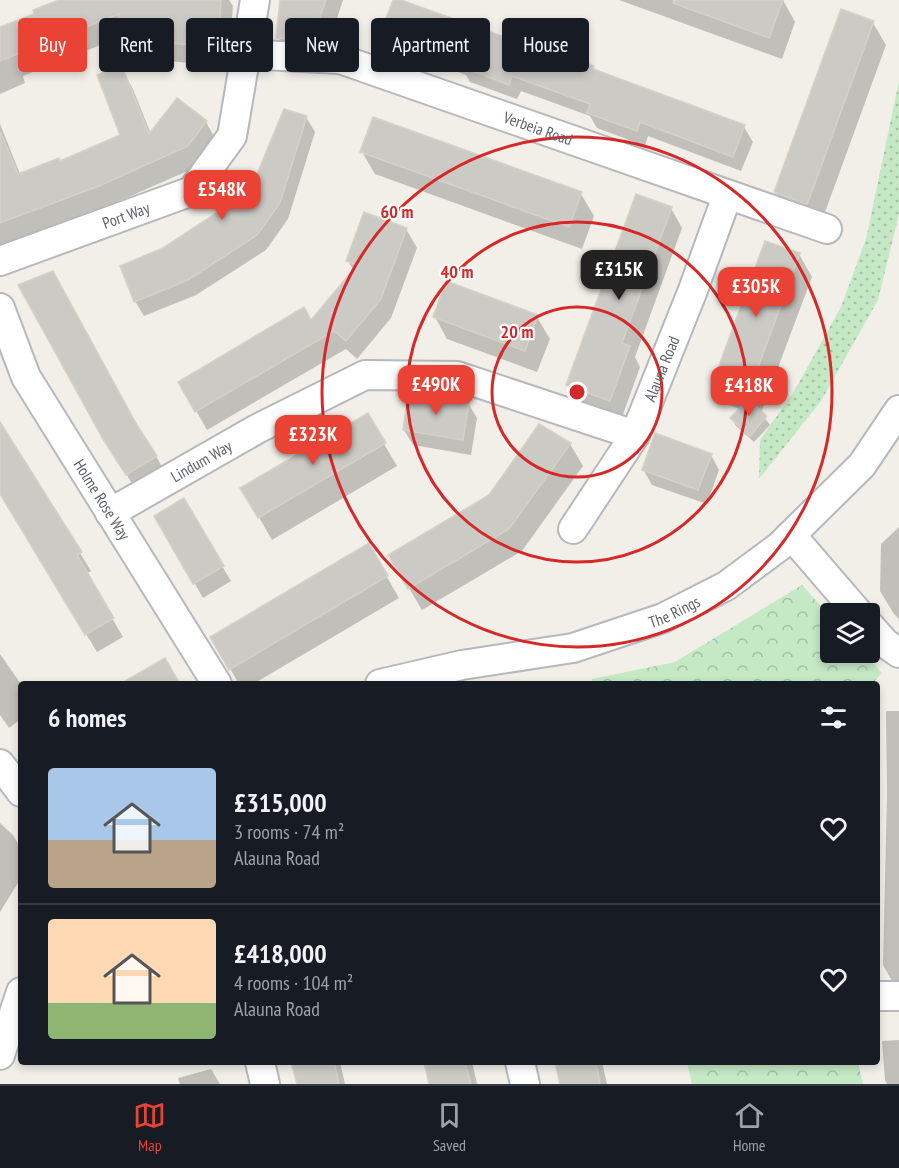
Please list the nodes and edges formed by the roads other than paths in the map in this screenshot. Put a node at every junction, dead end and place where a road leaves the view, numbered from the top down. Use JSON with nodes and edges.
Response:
{"nodes":[{"id":1,"x":255,"y":0,"type":"edge"},
{"id":2,"x":252,"y":18,"type":"edge"},
{"id":3,"x":273,"y":55,"type":"edge"},
{"id":4,"x":243,"y":72,"type":"edge"},
{"id":5,"x":727,"y":196,"type":"junction"},
{"id":6,"x":827,"y":229,"type":"dead end"},
{"id":7,"x":0,"y":261,"type":"edge"},
{"id":8,"x":0,"y":308,"type":"edge"},
{"id":9,"x":899,"y":410,"type":"edge"},
{"id":10,"x":635,"y":435,"type":"junction"},
{"id":11,"x":110,"y":513,"type":"junction"},
{"id":12,"x":573,"y":529,"type":"dead end"},
{"id":13,"x":791,"y":535,"type":"junction"},
{"id":14,"x":850,"y":603,"type":"edge"},
{"id":15,"x":880,"y":637,"type":"edge"},
{"id":16,"x":899,"y":653,"type":"edge"},
{"id":17,"x":464,"y":674,"type":"edge"},
{"id":18,"x":215,"y":681,"type":"edge"},
{"id":19,"x":405,"y":681,"type":"edge"},
{"id":20,"x":0,"y":764,"type":"edge"},
{"id":21,"x":18,"y":788,"type":"edge"},
{"id":22,"x":880,"y":996,"type":"edge"},
{"id":23,"x":899,"y":996,"type":"edge"},
{"id":24,"x":18,"y":1001,"type":"edge"},
{"id":25,"x":0,"y":1055,"type":"edge"},
{"id":26,"x":261,"y":1065,"type":"edge"},
{"id":27,"x":521,"y":1065,"type":"edge"},
{"id":28,"x":265,"y":1084,"type":"edge"},
{"id":29,"x":525,"y":1084,"type":"edge"}],
"edges":[{"from":1,"to":2,"type":"street","name":"Port Way"},
{"from":3,"to":5,"type":"street","name":"Verbeia Road"},
{"from":4,"to":7,"type":"street","name":"Port Way"},
{"from":5,"to":6,"type":"street","name":"Verbeia Road"},
{"from":5,"to":10,"type":"street","name":"Alauna Road"},
{"from":8,"to":11,"type":"street","name":"Holme Rose Way"},
{"from":9,"to":13,"type":"street","name":"The Rings"},
{"from":10,"to":11,"type":"street","name":"Lindum Way"},
{"from":10,"to":12,"type":"street","name":"Alauna Road"},
{"from":11,"to":18,"type":"street","name":"Holme Rose Way"},
{"from":13,"to":14,"type":"street"},
{"from":13,"to":17,"type":"street","name":"The Rings"},
{"from":15,"to":16,"type":"street"},
{"from":17,"to":19,"type":"street","name":"The Rings"},
{"from":20,"to":21,"type":"street"},
{"from":22,"to":23,"type":"street"},
{"from":24,"to":25,"type":"street"},
{"from":26,"to":28,"type":"street"},
{"from":27,"to":29,"type":"street"}]}
